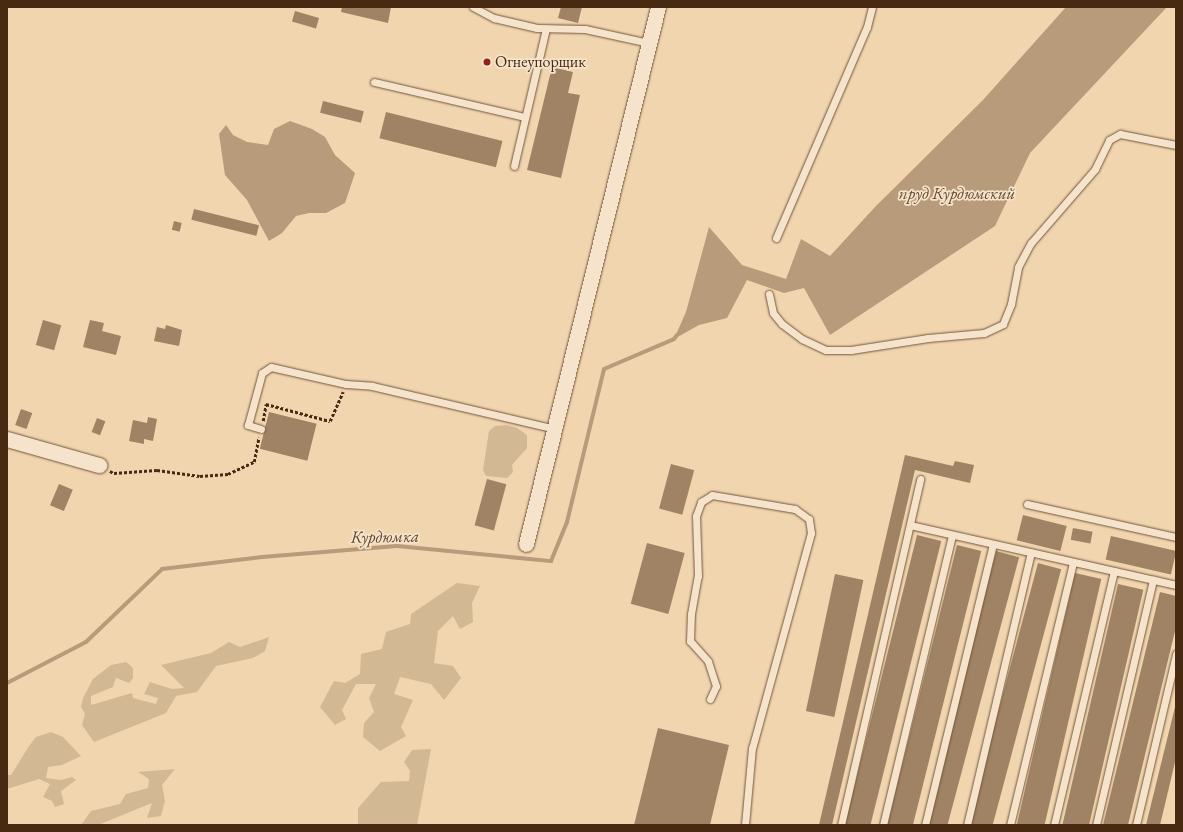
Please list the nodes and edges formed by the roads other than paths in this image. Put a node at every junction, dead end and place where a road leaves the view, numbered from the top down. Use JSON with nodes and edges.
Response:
{"nodes":[{"id":1,"x":474,"y":7,"type":"edge"},
{"id":2,"x":658,"y":7,"type":"edge"},
{"id":3,"x":872,"y":7,"type":"edge"},
{"id":4,"x":546,"y":29,"type":"junction"},
{"id":5,"x":649,"y":43,"type":"junction"},
{"id":6,"x":374,"y":82,"type":"dead end"},
{"id":7,"x":525,"y":117,"type":"junction"},
{"id":8,"x":1176,"y":145,"type":"edge"},
{"id":9,"x":514,"y":166,"type":"dead end"},
{"id":10,"x":776,"y":238,"type":"dead end"},
{"id":11,"x":769,"y":294,"type":"dead end"},
{"id":12,"x":261,"y":429,"type":"road end"},
{"id":13,"x":555,"y":429,"type":"junction"},
{"id":14,"x":7,"y":439,"type":"edge"},
{"id":15,"x":99,"y":465,"type":"road end"},
{"id":16,"x":920,"y":479,"type":"dead end"},
{"id":17,"x":1027,"y":504,"type":"dead end"},
{"id":18,"x":910,"y":525,"type":"junction"},
{"id":19,"x":952,"y":535,"type":"junction"},
{"id":20,"x":1176,"y":537,"type":"edge"},
{"id":21,"x":526,"y":544,"type":"dead end"},
{"id":22,"x":993,"y":544,"type":"junction"},
{"id":23,"x":1031,"y":552,"type":"junction"},
{"id":24,"x":1073,"y":562,"type":"junction"},
{"id":25,"x":1114,"y":571,"type":"junction"},
{"id":26,"x":1153,"y":580,"type":"junction"},
{"id":27,"x":1176,"y":585,"type":"edge"},
{"id":28,"x":1176,"y":654,"type":"edge"},
{"id":29,"x":710,"y":699,"type":"dead end"},
{"id":30,"x":745,"y":825,"type":"edge"},
{"id":31,"x":841,"y":825,"type":"edge"},
{"id":32,"x":883,"y":825,"type":"edge"},
{"id":33,"x":925,"y":825,"type":"edge"},
{"id":34,"x":967,"y":825,"type":"edge"},
{"id":35,"x":1010,"y":825,"type":"edge"},
{"id":36,"x":1054,"y":825,"type":"edge"},
{"id":37,"x":1096,"y":825,"type":"edge"},
{"id":38,"x":1136,"y":825,"type":"edge"}],
"edges":[{"from":1,"to":4,"type":"lane"},
{"from":2,"to":5,"type":"street"},
{"from":3,"to":10,"type":"lane"},
{"from":4,"to":5,"type":"lane"},
{"from":4,"to":7,"type":"lane"},
{"from":5,"to":13,"type":"street"},
{"from":6,"to":7,"type":"lane"},
{"from":7,"to":9,"type":"lane"},
{"from":8,"to":11,"type":"lane"},
{"from":12,"to":13,"type":"lane"},
{"from":13,"to":21,"type":"street"},
{"from":14,"to":15,"type":"street"},
{"from":16,"to":18,"type":"lane"},
{"from":17,"to":20,"type":"lane"},
{"from":18,"to":19,"type":"lane"},
{"from":18,"to":31,"type":"lane"},
{"from":19,"to":22,"type":"lane"},
{"from":19,"to":32,"type":"lane"},
{"from":22,"to":23,"type":"lane"},
{"from":22,"to":33,"type":"lane"},
{"from":23,"to":24,"type":"lane"},
{"from":23,"to":34,"type":"lane"},
{"from":24,"to":25,"type":"lane"},
{"from":24,"to":35,"type":"lane"},
{"from":25,"to":26,"type":"lane"},
{"from":25,"to":36,"type":"lane"},
{"from":26,"to":27,"type":"lane"},
{"from":26,"to":37,"type":"lane"},
{"from":28,"to":38,"type":"lane"},
{"from":29,"to":30,"type":"lane"}]}
